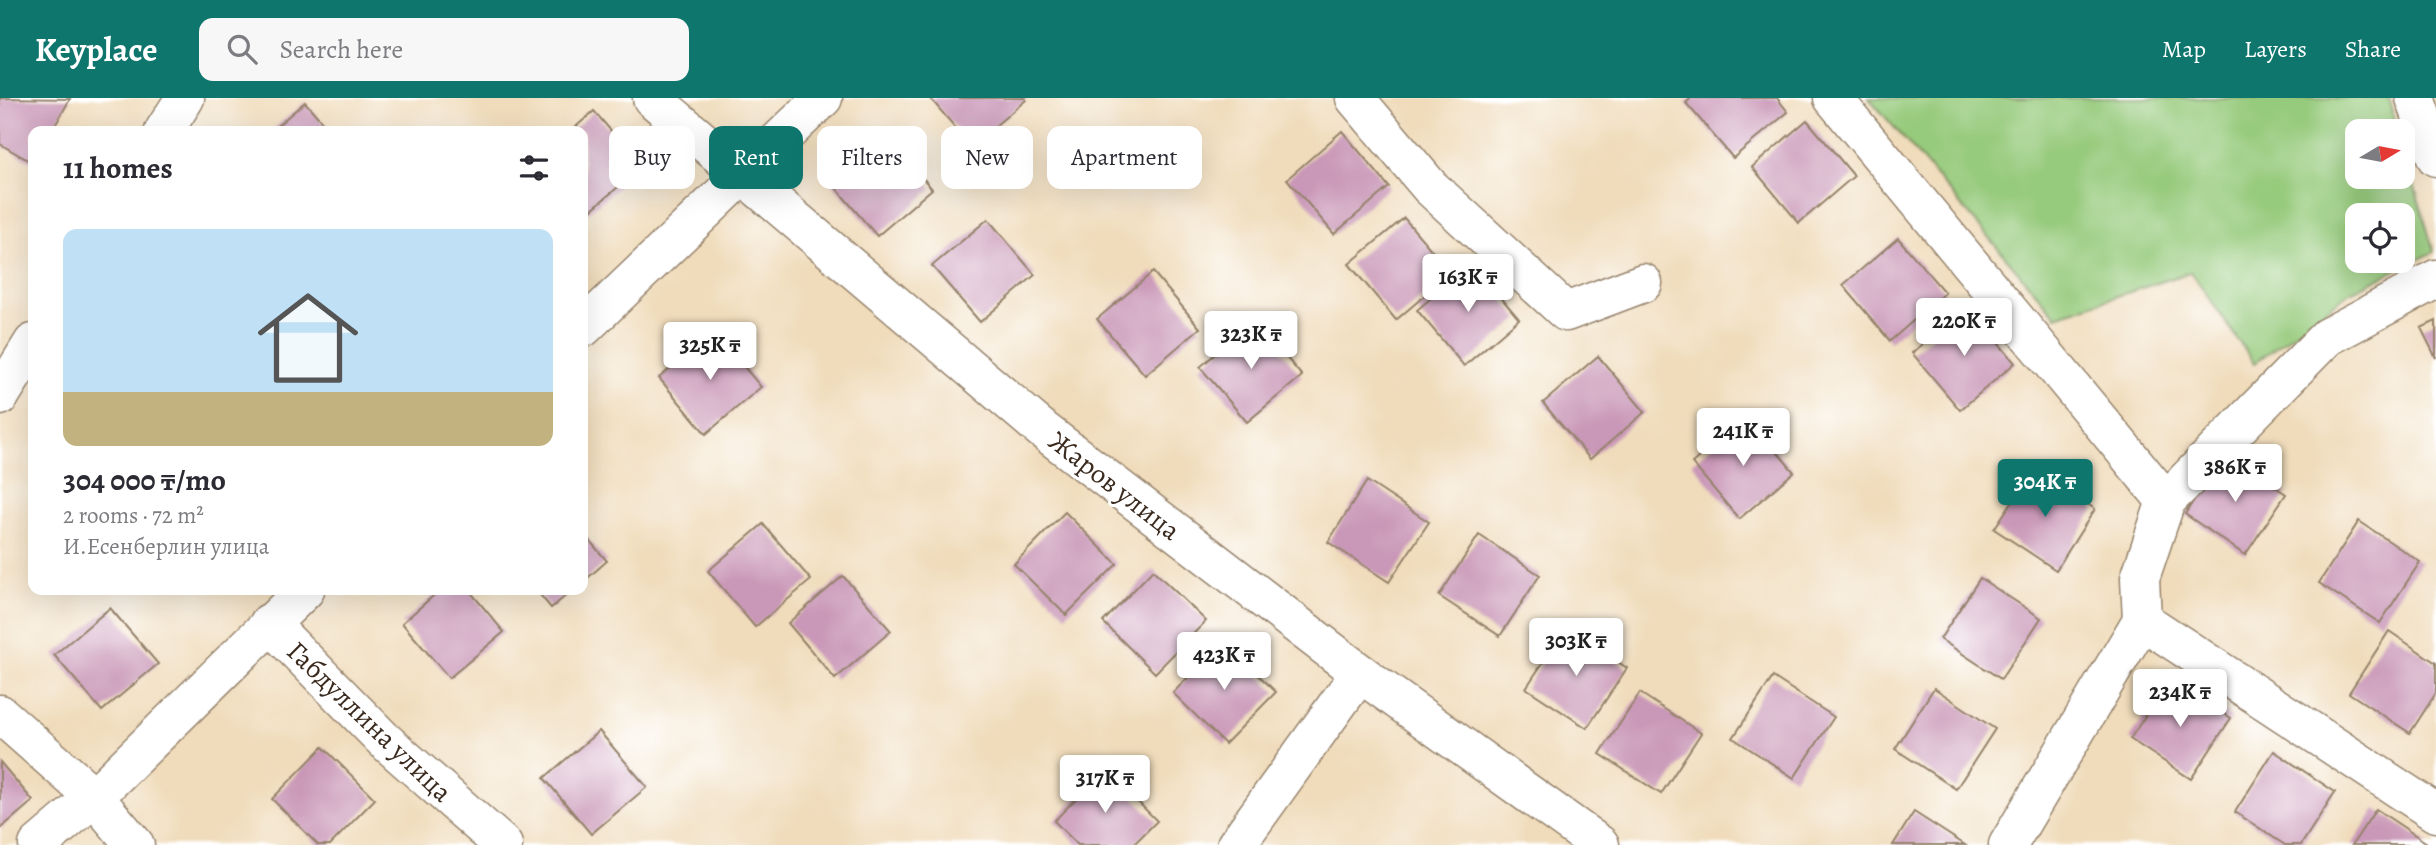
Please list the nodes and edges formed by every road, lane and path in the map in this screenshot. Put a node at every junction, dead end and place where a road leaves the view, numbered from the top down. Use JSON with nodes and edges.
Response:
{"nodes":[{"id":1,"x":185,"y":98,"type":"edge"},
{"id":2,"x":652,"y":98,"type":"edge"},
{"id":3,"x":823,"y":98,"type":"edge"},
{"id":4,"x":1355,"y":98,"type":"edge"},
{"id":5,"x":1833,"y":98,"type":"edge"},
{"id":6,"x":2414,"y":98,"type":"edge"},
{"id":7,"x":167,"y":126,"type":"edge"},
{"id":8,"x":794,"y":126,"type":"edge"},
{"id":9,"x":709,"y":147,"type":"edge"},
{"id":10,"x":2436,"y":158,"type":"edge"},
{"id":11,"x":729,"y":189,"type":"edge"},
{"id":12,"x":758,"y":189,"type":"edge"},
{"id":13,"x":2436,"y":279,"type":"edge"},
{"id":14,"x":1643,"y":283,"type":"dead end"},
{"id":15,"x":588,"y":323,"type":"edge"},
{"id":16,"x":28,"y":351,"type":"edge"},
{"id":17,"x":0,"y":396,"type":"edge"},
{"id":18,"x":2166,"y":501,"type":"junction"},
{"id":19,"x":300,"y":595,"type":"edge"},
{"id":20,"x":2142,"y":620,"type":"junction"},
{"id":21,"x":269,"y":623,"type":"junction"},
{"id":22,"x":1360,"y":673,"type":"junction"},
{"id":23,"x":0,"y":714,"type":"edge"},
{"id":24,"x":94,"y":797,"type":"junction"},
{"id":25,"x":2436,"y":813,"type":"edge"},
{"id":26,"x":38,"y":845,"type":"edge"},
{"id":27,"x":135,"y":845,"type":"edge"},
{"id":28,"x":503,"y":845,"type":"edge"},
{"id":29,"x":1236,"y":845,"type":"edge"},
{"id":30,"x":1600,"y":845,"type":"edge"},
{"id":31,"x":2008,"y":845,"type":"edge"}],
"edges":[{"from":1,"to":7,"type":"street"},
{"from":2,"to":9,"type":"street","name":"Жаров улица"},
{"from":3,"to":8,"type":"street"},
{"from":4,"to":14,"type":"street"},
{"from":5,"to":18,"type":"street"},
{"from":6,"to":10,"type":"street"},
{"from":11,"to":15,"type":"street"},
{"from":12,"to":22,"type":"street","name":"Жаров улица"},
{"from":13,"to":18,"type":"street"},
{"from":16,"to":17,"type":"street"},
{"from":18,"to":20,"type":"street"},
{"from":19,"to":21,"type":"street","name":"Габдуллина улица"},
{"from":20,"to":25,"type":"street"},
{"from":20,"to":31,"type":"street"},
{"from":21,"to":24,"type":"street","name":"Габдуллина улица"},
{"from":21,"to":28,"type":"street","name":"Габдуллина улица"},
{"from":22,"to":29,"type":"street"},
{"from":22,"to":30,"type":"street","name":"Жаров улица"},
{"from":23,"to":24,"type":"street"},
{"from":24,"to":26,"type":"street","name":"Габдуллина улица"},
{"from":24,"to":27,"type":"street"}]}
